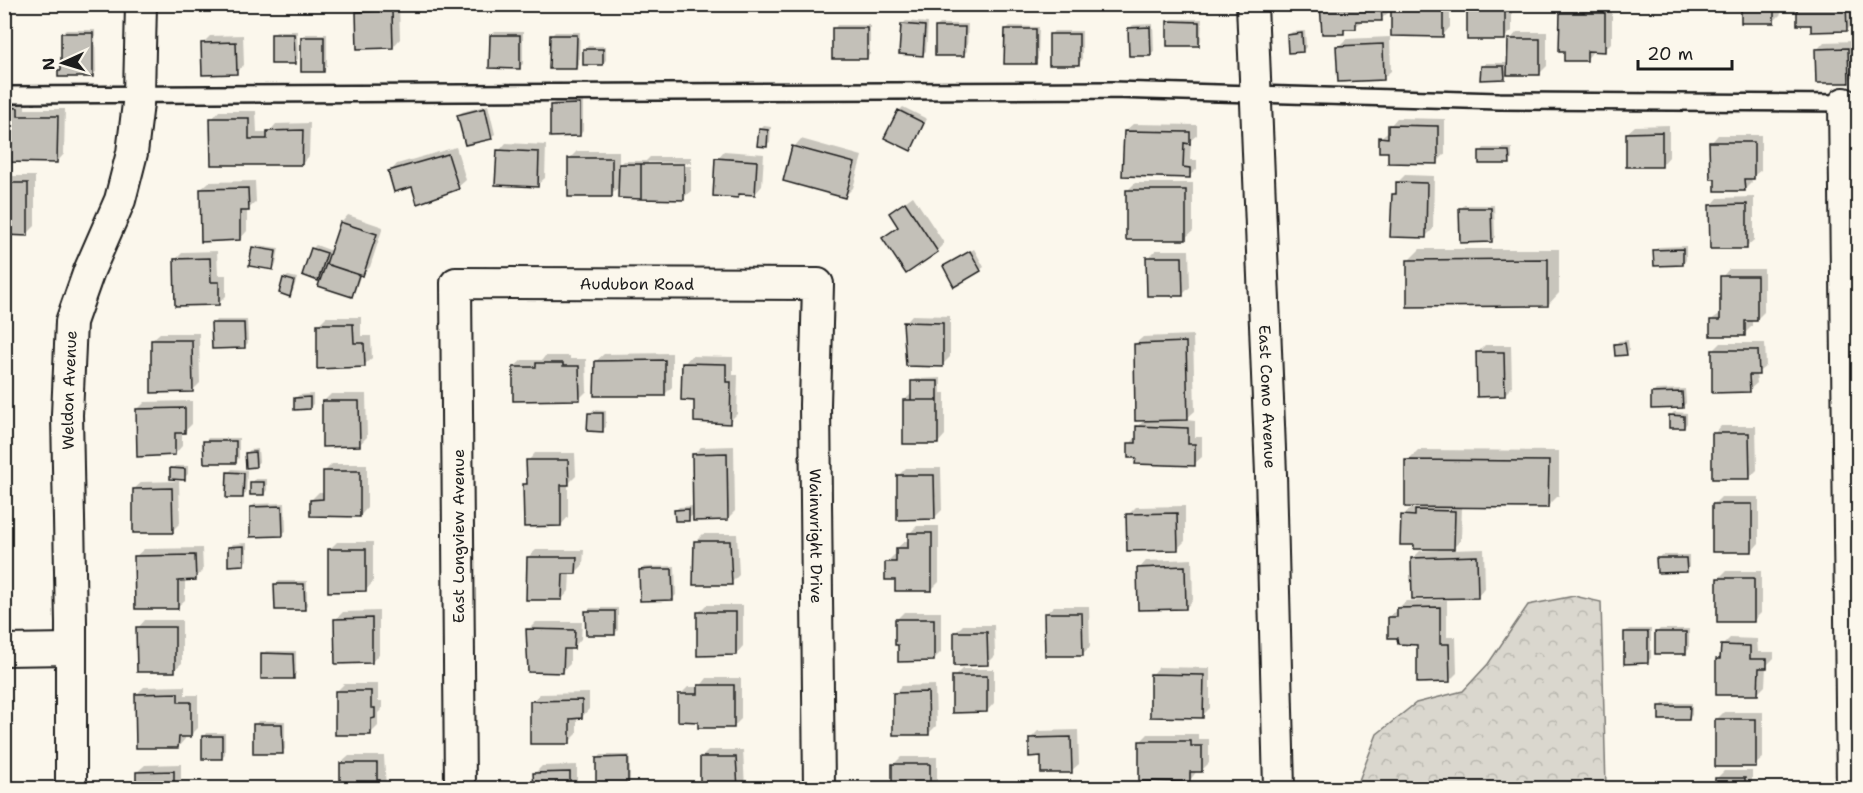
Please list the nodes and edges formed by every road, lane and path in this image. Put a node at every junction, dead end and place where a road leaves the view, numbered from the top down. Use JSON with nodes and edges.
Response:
{"nodes":[{"id":1,"x":141,"y":4,"type":"edge"},
{"id":2,"x":1252,"y":4,"type":"edge"},
{"id":3,"x":1255,"y":93,"type":"junction"},
{"id":4,"x":4,"y":95,"type":"edge"},
{"id":5,"x":139,"y":95,"type":"junction"},
{"id":6,"x":1851,"y":103,"type":"edge"},
{"id":7,"x":456,"y":283,"type":"joint"},
{"id":8,"x":818,"y":284,"type":"joint"},
{"id":9,"x":71,"y":649,"type":"junction"},
{"id":10,"x":4,"y":650,"type":"edge"},
{"id":11,"x":71,"y":789,"type":"edge"},
{"id":12,"x":460,"y":789,"type":"edge"},
{"id":13,"x":819,"y":789,"type":"edge"},
{"id":14,"x":1279,"y":789,"type":"edge"},
{"id":15,"x":1852,"y":789,"type":"edge"}],
"edges":[{"from":1,"to":5,"type":"street","name":"Weldon Avenue"},
{"from":2,"to":3,"type":"street","name":"East Como Avenue"},
{"from":3,"to":5,"type":"lane"},
{"from":3,"to":6,"type":"lane"},
{"from":3,"to":14,"type":"street","name":"East Como Avenue"},
{"from":4,"to":5,"type":"lane"},
{"from":5,"to":9,"type":"street","name":"Weldon Avenue"},
{"from":6,"to":15,"type":"street"},
{"from":7,"to":8,"type":"street","name":"Audubon Road"},
{"from":7,"to":12,"type":"street","name":"East Longview Avenue"},
{"from":8,"to":13,"type":"street","name":"Wainwright Drive"},
{"from":9,"to":10,"type":"street"},
{"from":9,"to":11,"type":"street","name":"Weldon Avenue"}]}
